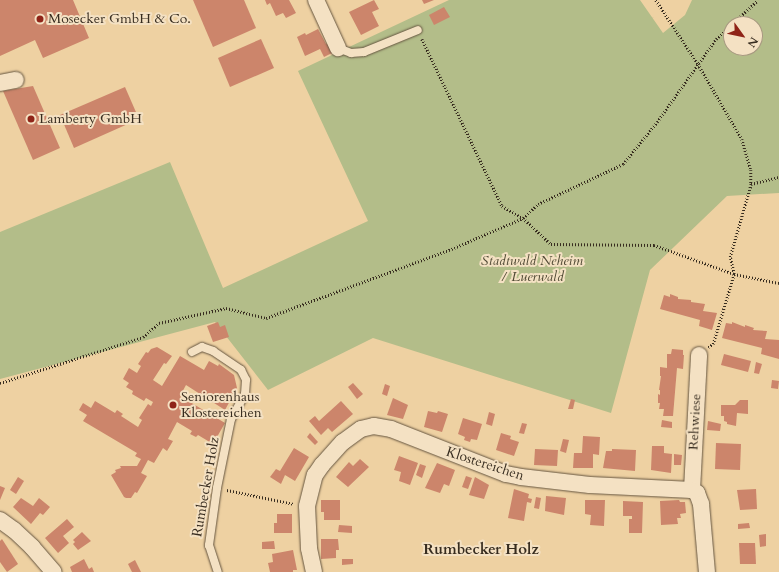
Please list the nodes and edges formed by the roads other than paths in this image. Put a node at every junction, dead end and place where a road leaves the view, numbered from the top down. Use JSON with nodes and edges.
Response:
{"nodes":[{"id":1,"x":316,"y":0,"type":"edge"},
{"id":2,"x":418,"y":30,"type":"road end"},
{"id":3,"x":338,"y":48,"type":"joint"},
{"id":4,"x":16,"y":80,"type":"dead end"},
{"id":5,"x":0,"y":83,"type":"edge"},
{"id":6,"x":192,"y":352,"type":"dead end"},
{"id":7,"x":698,"y":355,"type":"road end"},
{"id":8,"x":692,"y":490,"type":"junction"},
{"id":9,"x":0,"y":520,"type":"edge"},
{"id":10,"x":54,"y":572,"type":"edge"},
{"id":11,"x":218,"y":572,"type":"edge"},
{"id":12,"x":314,"y":572,"type":"edge"},
{"id":13,"x":707,"y":572,"type":"edge"}],
"edges":[{"from":1,"to":3,"type":"street"},
{"from":2,"to":3,"type":"lane"},
{"from":4,"to":5,"type":"street"},
{"from":6,"to":11,"type":"lane","name":"Rumbecker Holz"},
{"from":7,"to":8,"type":"street","name":"Rehwiese"},
{"from":8,"to":12,"type":"street","name":"Klostereichen"},
{"from":8,"to":13,"type":"street"},
{"from":9,"to":10,"type":"street"}]}
